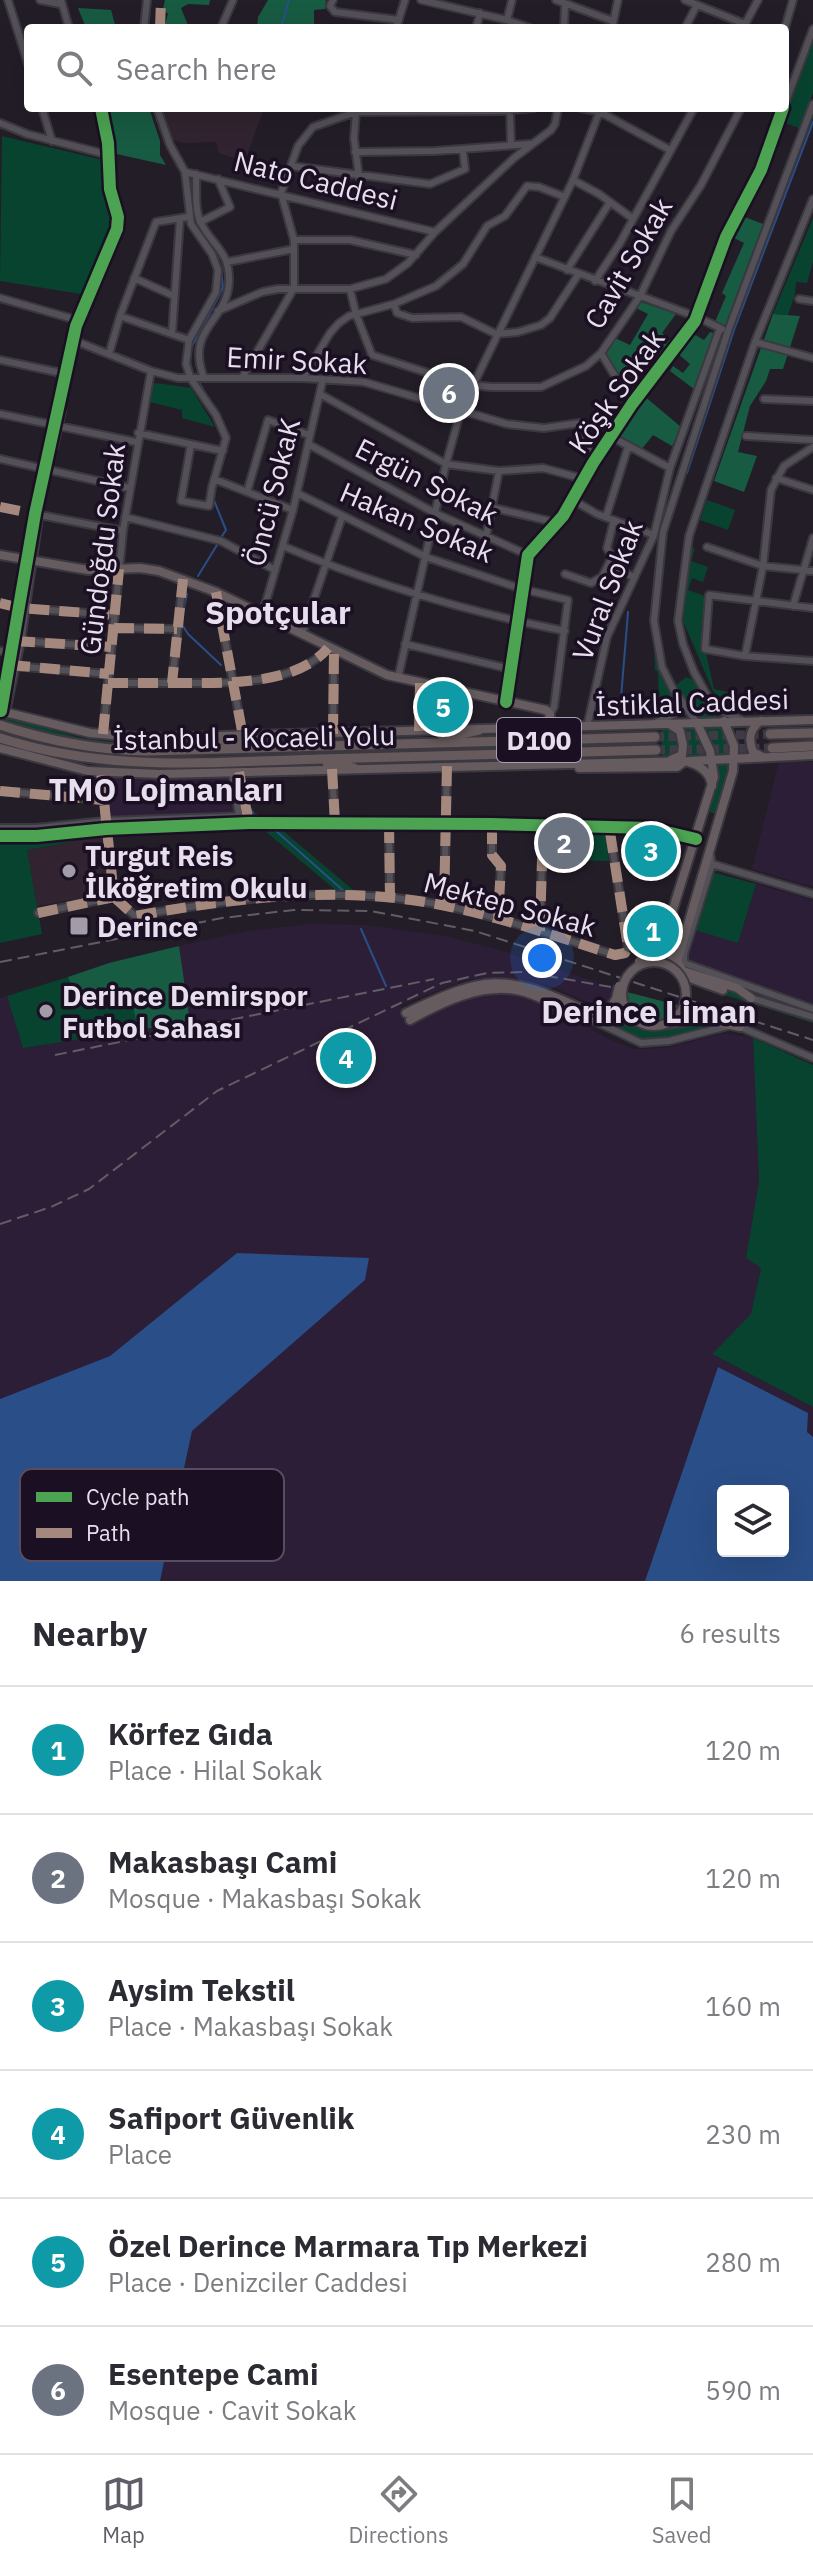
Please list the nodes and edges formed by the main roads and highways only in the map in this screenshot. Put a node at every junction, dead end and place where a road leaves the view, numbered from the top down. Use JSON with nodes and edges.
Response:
{"nodes":[{"id":1,"x":0,"y":555,"type":"edge"},
{"id":2,"x":3,"y":711,"type":"edge"},
{"id":3,"x":813,"y":720,"type":"edge"},
{"id":4,"x":724,"y":721,"type":"junction"},
{"id":5,"x":761,"y":721,"type":"junction"},
{"id":6,"x":546,"y":722,"type":"junction"},
{"id":7,"x":710,"y":722,"type":"junction"},
{"id":8,"x":669,"y":724,"type":"junction"},
{"id":9,"x":0,"y":725,"type":"edge"},
{"id":10,"x":700,"y":727,"type":"junction"},
{"id":11,"x":479,"y":730,"type":"junction"},
{"id":12,"x":729,"y":730,"type":"junction"},
{"id":13,"x":813,"y":733,"type":"edge"},
{"id":14,"x":770,"y":734,"type":"tunnel mouth"},
{"id":15,"x":203,"y":737,"type":"junction"},
{"id":16,"x":655,"y":737,"type":"tunnel mouth"},
{"id":17,"x":0,"y":738,"type":"edge"},
{"id":18,"x":424,"y":742,"type":"junction"},
{"id":19,"x":258,"y":746,"type":"junction"},
{"id":20,"x":813,"y":746,"type":"edge"},
{"id":21,"x":0,"y":748,"type":"edge"},
{"id":22,"x":772,"y":748,"type":"tunnel mouth"},
{"id":23,"x":656,"y":750,"type":"tunnel mouth"},
{"id":24,"x":813,"y":755,"type":"edge"},
{"id":25,"x":758,"y":757,"type":"junction"},
{"id":26,"x":721,"y":758,"type":"junction"},
{"id":27,"x":308,"y":760,"type":"junction"},
{"id":28,"x":685,"y":761,"type":"junction"},
{"id":29,"x":663,"y":762,"type":"junction"},
{"id":30,"x":466,"y":765,"type":"junction"},
{"id":31,"x":354,"y":768,"type":"junction"},
{"id":32,"x":712,"y":786,"type":"junction"},
{"id":33,"x":728,"y":789,"type":"junction"},
{"id":34,"x":665,"y":935,"type":"junction"},
{"id":35,"x":683,"y":940,"type":"junction"},
{"id":36,"x":653,"y":962,"type":"junction"},
{"id":37,"x":676,"y":972,"type":"junction"},
{"id":38,"x":623,"y":999,"type":"junction"},
{"id":39,"x":609,"y":1010,"type":"junction"},
{"id":40,"x":580,"y":1011,"type":"junction"},
{"id":41,"x":408,"y":1016,"type":"dead end"},
{"id":42,"x":640,"y":1022,"type":"junction"},
{"id":43,"x":660,"y":1025,"type":"junction"},
{"id":44,"x":740,"y":1027,"type":"road end"}],
"edges":[{"from":1,"to":6,"type":"main road"},
{"from":2,"to":15,"type":"main road","name":"İstiklal Caddesi"},
{"from":3,"to":5,"type":"main road","name":"İstiklal Caddesi"},
{"from":4,"to":5,"type":"main road","name":"İstiklal Caddesi"},
{"from":4,"to":7,"type":"main road","name":"İstiklal Caddesi"},
{"from":4,"to":12,"type":"main road"},
{"from":5,"to":25,"type":"main road"},
{"from":6,"to":8,"type":"main road","name":"İstiklal Caddesi"},
{"from":6,"to":11,"type":"main road","name":"İstiklal Caddesi"},
{"from":7,"to":10,"type":"main road","name":"İstiklal Caddesi"},
{"from":7,"to":12,"type":"main road"},
{"from":8,"to":10,"type":"main road","name":"İstiklal Caddesi"},
{"from":8,"to":29,"type":"main road"},
{"from":9,"to":19,"type":"highway","number":"D100"},
{"from":10,"to":26,"type":"main road"},
{"from":11,"to":15,"type":"main road","name":"İstiklal Caddesi"},
{"from":11,"to":18,"type":"highway"},
{"from":12,"to":26,"type":"main road"},
{"from":13,"to":14,"type":"highway"},
{"from":15,"to":19,"type":"highway"},
{"from":16,"to":18,"type":"highway","number":"D100"},
{"from":17,"to":27,"type":"highway","name":"İstanbul - Kocaeli Yolu","number":"D100"},
{"from":18,"to":19,"type":"highway","number":"D100"},
{"from":20,"to":22,"type":"highway"},
{"from":21,"to":31,"type":"main road"},
{"from":23,"to":27,"type":"highway","name":"İstanbul - Kocaeli Yolu","number":"D100"},
{"from":24,"to":25,"type":"main road"},
{"from":25,"to":26,"type":"main road"},
{"from":25,"to":33,"type":"main road"},
{"from":26,"to":28,"type":"main road"},
{"from":26,"to":32,"type":"main road"},
{"from":26,"to":33,"type":"main road"},
{"from":27,"to":31,"type":"highway"},
{"from":28,"to":29,"type":"main road"},
{"from":28,"to":30,"type":"main road"},
{"from":28,"to":32,"type":"main road"},
{"from":29,"to":30,"type":"main road"},
{"from":30,"to":31,"type":"main road"},
{"from":32,"to":34,"type":"main road"},
{"from":33,"to":35,"type":"main road"},
{"from":34,"to":36,"type":"main road","bridge":true},
{"from":34,"to":39,"type":"main road","bridge":true},
{"from":35,"to":37,"type":"main road"},
{"from":35,"to":37,"type":"main road"},
{"from":36,"to":37,"type":"main road","bridge":true},
{"from":36,"to":38,"type":"main road","bridge":true},
{"from":37,"to":43,"type":"main road","bridge":true},
{"from":38,"to":39,"type":"main road","bridge":true},
{"from":38,"to":42,"type":"main road","bridge":true},
{"from":39,"to":40,"type":"main road","bridge":true},
{"from":40,"to":41,"type":"main road"},
{"from":40,"to":42,"type":"main road","bridge":true},
{"from":42,"to":43,"type":"main road","bridge":true},
{"from":43,"to":44,"type":"main road"}]}
